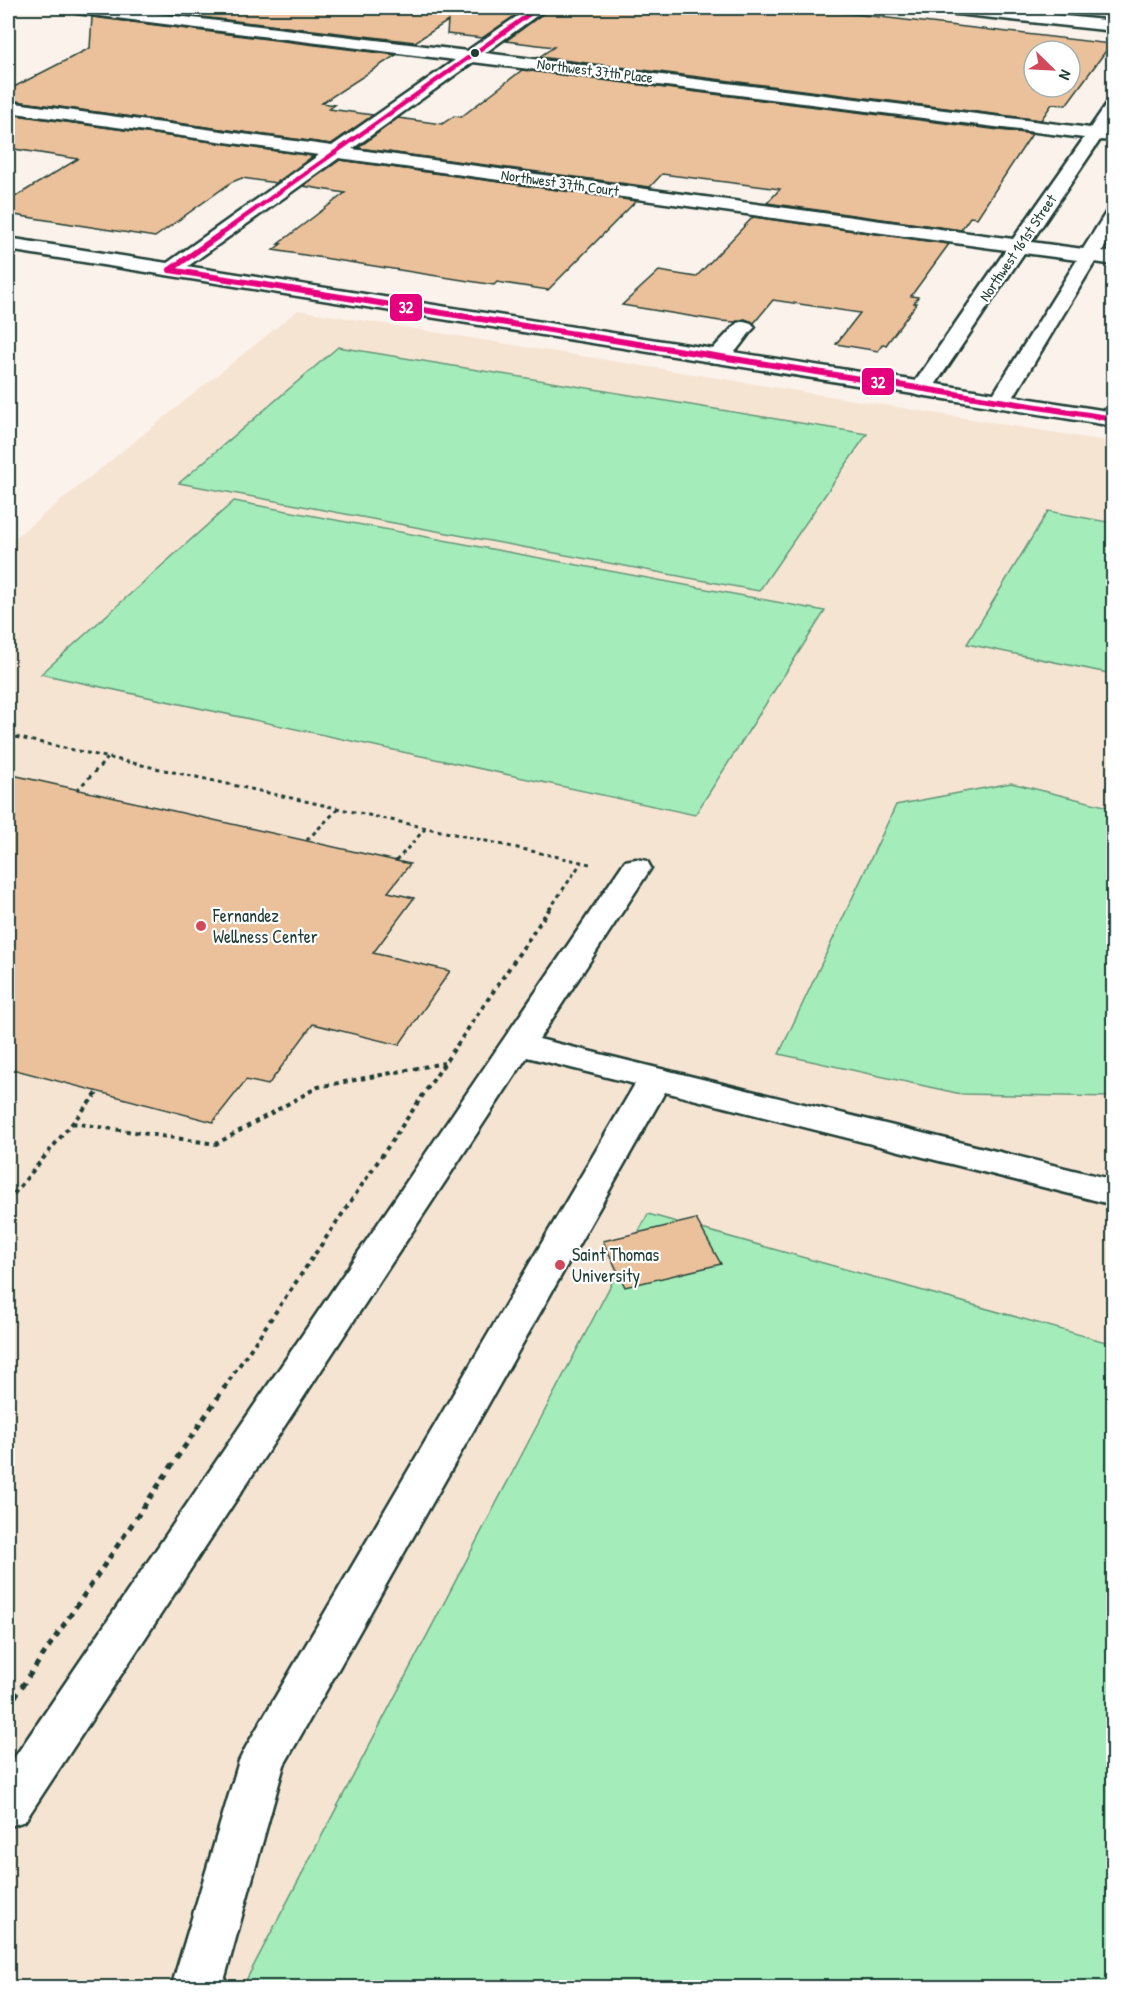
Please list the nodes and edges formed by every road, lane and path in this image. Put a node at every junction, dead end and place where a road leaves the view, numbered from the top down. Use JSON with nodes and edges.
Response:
{"nodes":[{"id":1,"x":76,"y":8,"type":"edge"},
{"id":2,"x":538,"y":8,"type":"edge"},
{"id":3,"x":946,"y":8,"type":"edge"},
{"id":4,"x":1113,"y":26,"type":"edge"},
{"id":5,"x":470,"y":56,"type":"junction"},
{"id":6,"x":1113,"y":106,"type":"edge"},
{"id":7,"x":8,"y":107,"type":"edge"},
{"id":8,"x":1104,"y":134,"type":"edge"},
{"id":9,"x":334,"y":152,"type":"junction"},
{"id":10,"x":1113,"y":215,"type":"edge"},
{"id":11,"x":8,"y":244,"type":"edge"},
{"id":12,"x":1019,"y":246,"type":"junction"},
{"id":13,"x":1089,"y":256,"type":"junction"},
{"id":14,"x":1113,"y":259,"type":"edge"},
{"id":15,"x":170,"y":270,"type":"junction"},
{"id":16,"x":744,"y":327,"type":"dead end"},
{"id":17,"x":718,"y":357,"type":"junction"},
{"id":18,"x":921,"y":389,"type":"junction"},
{"id":19,"x":1000,"y":401,"type":"junction"},
{"id":20,"x":1113,"y":419,"type":"edge"},
{"id":21,"x":8,"y":739,"type":"edge"},
{"id":22,"x":108,"y":758,"type":"junction"},
{"id":23,"x":77,"y":790,"type":"dead end"},
{"id":24,"x":338,"y":809,"type":"junction"},
{"id":25,"x":425,"y":828,"type":"junction"},
{"id":26,"x":307,"y":840,"type":"dead end"},
{"id":27,"x":396,"y":861,"type":"dead end"},
{"id":28,"x":581,"y":863,"type":"junction"},
{"id":29,"x":636,"y":868,"type":"joint"},
{"id":30,"x":518,"y":1044,"type":"junction"},
{"id":31,"x":445,"y":1063,"type":"junction"},
{"id":32,"x":656,"y":1079,"type":"junction"},
{"id":33,"x":98,"y":1092,"type":"dead end"},
{"id":34,"x":72,"y":1123,"type":"junction"},
{"id":35,"x":1113,"y":1193,"type":"edge"},
{"id":36,"x":8,"y":1201,"type":"edge"},
{"id":37,"x":8,"y":1707,"type":"edge"},
{"id":38,"x":8,"y":1806,"type":"edge"},
{"id":39,"x":196,"y":1988,"type":"edge"}],
"edges":[{"from":1,"to":5,"type":"street","name":"Northwest 37th Place"},
{"from":2,"to":5,"type":"street"},
{"from":3,"to":4,"type":"street"},
{"from":5,"to":8,"type":"street","name":"Northwest 37th Place"},
{"from":5,"to":9,"type":"street"},
{"from":6,"to":8,"type":"street","name":"Northwest 161st Street"},
{"from":7,"to":9,"type":"street","name":"Northwest 37th Court"},
{"from":8,"to":12,"type":"street","name":"Northwest 161st Street"},
{"from":9,"to":12,"type":"street","name":"Northwest 37th Court"},
{"from":9,"to":15,"type":"street"},
{"from":10,"to":13,"type":"street"},
{"from":11,"to":15,"type":"street"},
{"from":12,"to":13,"type":"street","name":"Northwest 37th Court"},
{"from":12,"to":18,"type":"street","name":"Northwest 161st Street"},
{"from":13,"to":14,"type":"street","name":"Northwest 37th Court"},
{"from":13,"to":19,"type":"street"},
{"from":15,"to":17,"type":"street"},
{"from":16,"to":17,"type":"street"},
{"from":17,"to":18,"type":"street"},
{"from":18,"to":19,"type":"street"},
{"from":19,"to":20,"type":"street"},
{"from":21,"to":22,"type":"path"},
{"from":22,"to":23,"type":"path"},
{"from":22,"to":24,"type":"path"},
{"from":24,"to":25,"type":"path"},
{"from":24,"to":26,"type":"path"},
{"from":25,"to":27,"type":"path"},
{"from":25,"to":28,"type":"path"},
{"from":28,"to":29,"type":"path"},
{"from":28,"to":31,"type":"path"},
{"from":29,"to":30,"type":"street"},
{"from":30,"to":32,"type":"street"},
{"from":30,"to":38,"type":"street"},
{"from":31,"to":34,"type":"path"},
{"from":31,"to":37,"type":"path"},
{"from":32,"to":35,"type":"street"},
{"from":32,"to":39,"type":"street"},
{"from":33,"to":34,"type":"path"},
{"from":34,"to":36,"type":"path"}]}
